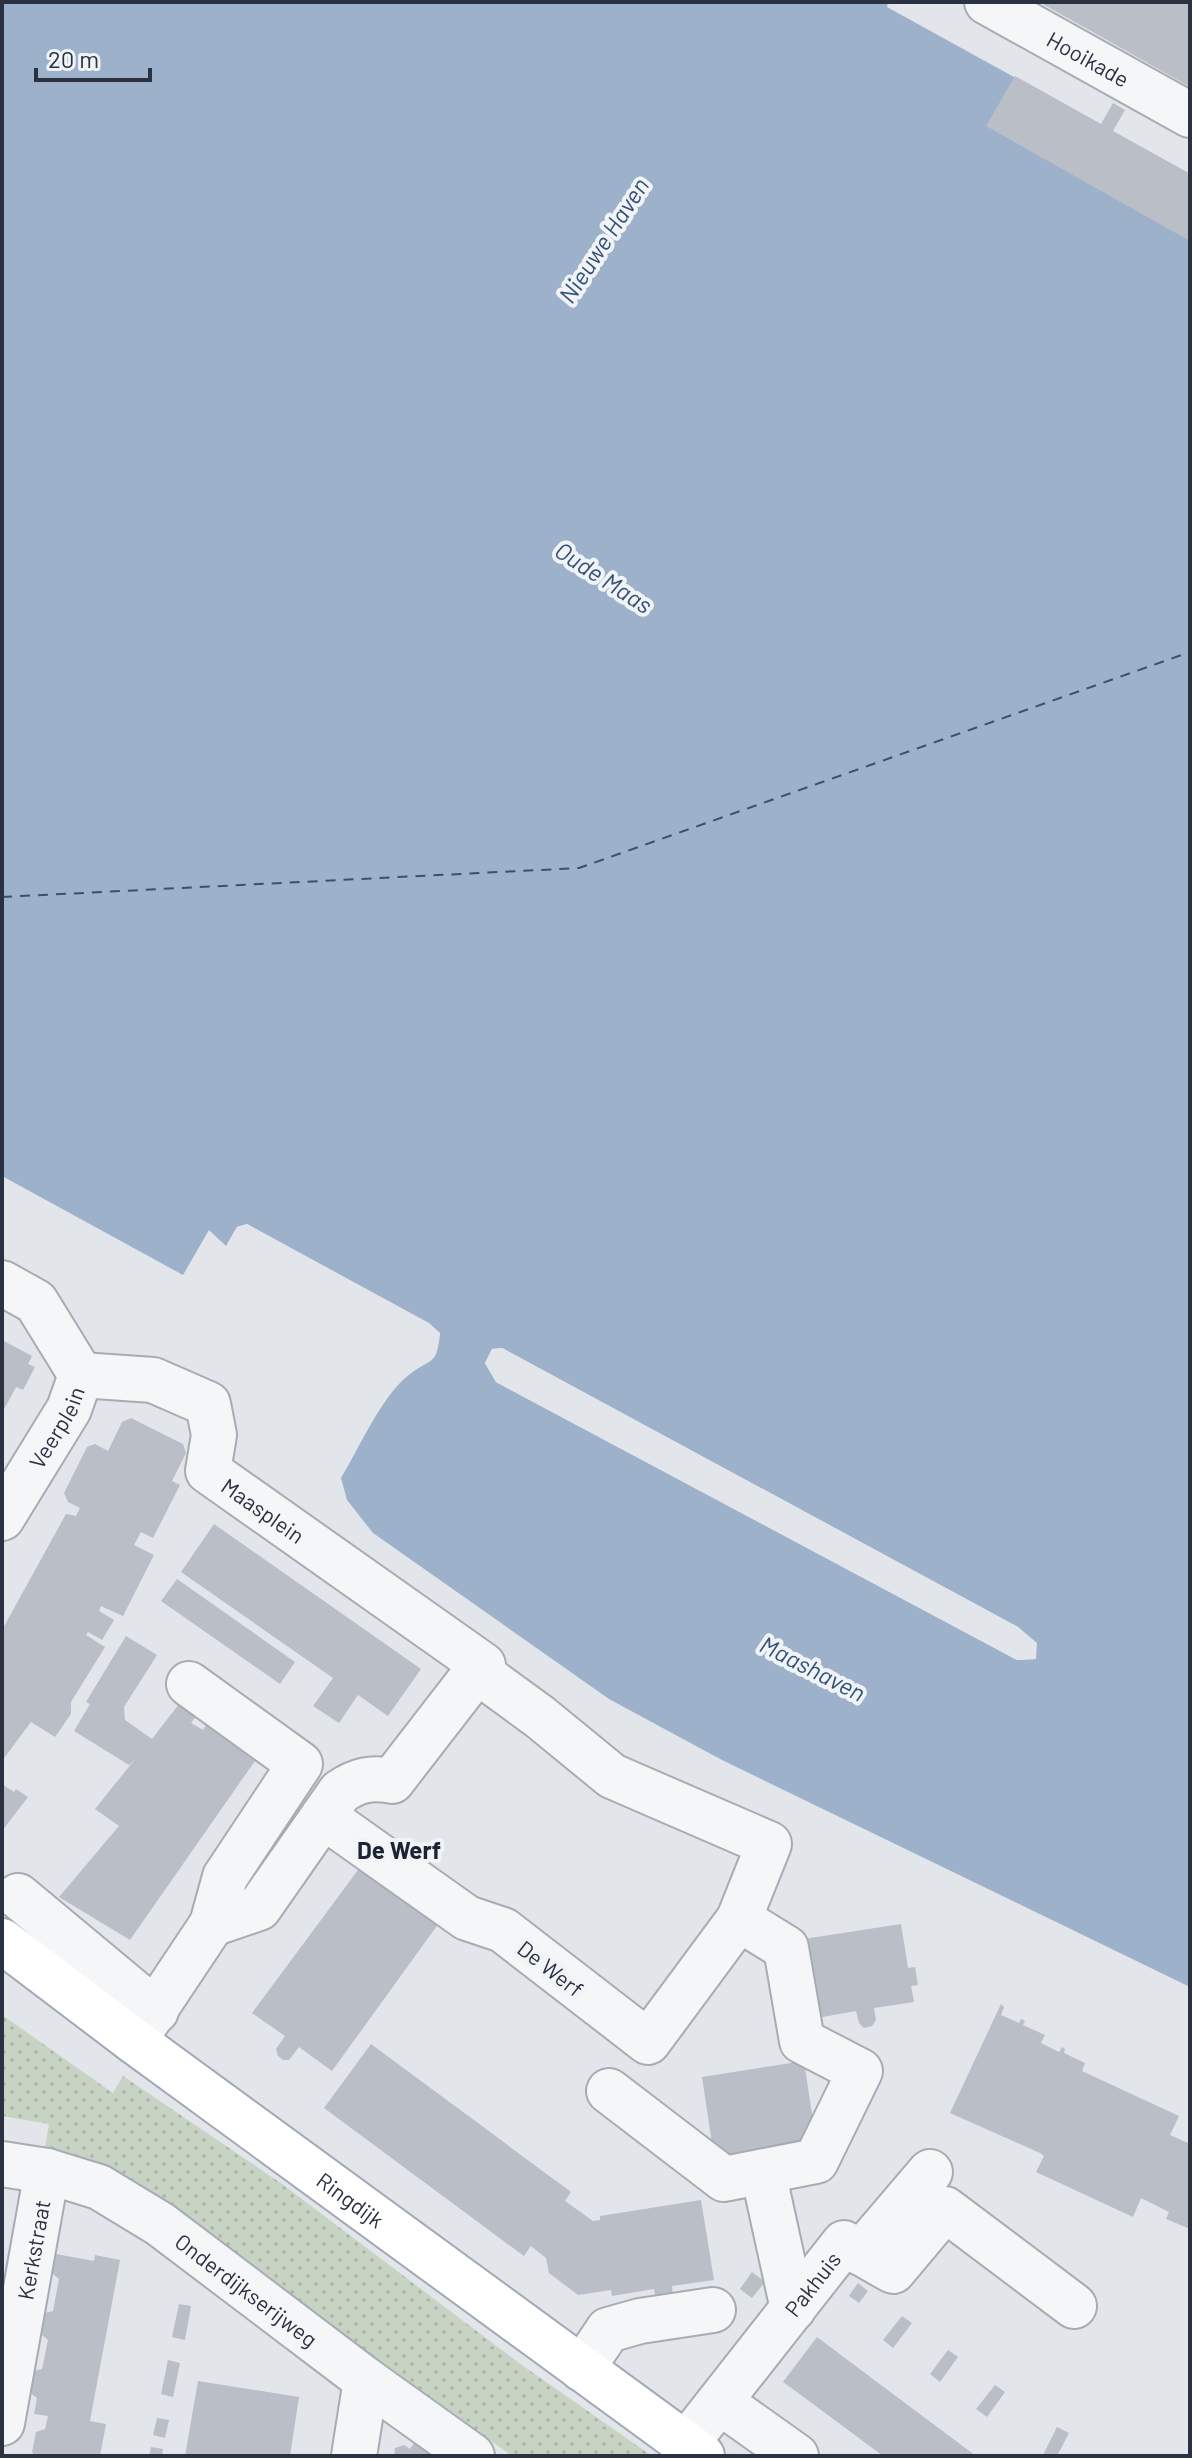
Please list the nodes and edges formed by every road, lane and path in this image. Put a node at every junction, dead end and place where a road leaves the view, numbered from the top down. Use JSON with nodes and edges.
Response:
{"nodes":[{"id":1,"x":987,"y":2,"type":"edge"},
{"id":2,"x":1190,"y":115,"type":"edge"},
{"id":3,"x":2,"y":1283,"type":"edge"},
{"id":4,"x":81,"y":1375,"type":"junction"},
{"id":5,"x":2,"y":1518,"type":"edge"},
{"id":6,"x":480,"y":1668,"type":"junction"},
{"id":7,"x":189,"y":1684,"type":"dead end"},
{"id":8,"x":323,"y":1816,"type":"junction"},
{"id":9,"x":18,"y":1896,"type":"dead end"},
{"id":10,"x":739,"y":1919,"type":"junction"},
{"id":11,"x":212,"y":1924,"type":"junction"},
{"id":12,"x":2,"y":1941,"type":"edge"},
{"id":13,"x":145,"y":2026,"type":"junction"},
{"id":14,"x":609,"y":2091,"type":"dead end"},
{"id":15,"x":2,"y":2164,"type":"edge"},
{"id":16,"x":47,"y":2171,"type":"junction"},
{"id":17,"x":763,"y":2172,"type":"junction"},
{"id":18,"x":930,"y":2172,"type":"dead end"},
{"id":19,"x":861,"y":2253,"type":"junction"},
{"id":20,"x":1074,"y":2306,"type":"dead end"},
{"id":21,"x":793,"y":2309,"type":"junction"},
{"id":22,"x":713,"y":2310,"type":"dead end"},
{"id":23,"x":582,"y":2369,"type":"junction"},
{"id":24,"x":366,"y":2380,"type":"junction"},
{"id":25,"x":720,"y":2402,"type":"junction"},
{"id":26,"x":2,"y":2423,"type":"edge"},
{"id":27,"x":694,"y":2450,"type":"edge"},
{"id":28,"x":354,"y":2456,"type":"edge"},
{"id":29,"x":472,"y":2456,"type":"edge"},
{"id":30,"x":796,"y":2456,"type":"edge"}],
"edges":[{"from":1,"to":2,"type":"street","name":"Hooikade"},
{"from":3,"to":4,"type":"street"},
{"from":4,"to":5,"type":"street","name":"Veerplein"},
{"from":4,"to":6,"type":"street","name":"Maasplein"},
{"from":6,"to":8,"type":"street"},
{"from":6,"to":10,"type":"street","name":"De Werf"},
{"from":7,"to":11,"type":"street"},
{"from":8,"to":10,"type":"street","name":"De Werf"},
{"from":8,"to":11,"type":"street"},
{"from":9,"to":13,"type":"street","name":"Ringdijk"},
{"from":10,"to":17,"type":"street"},
{"from":11,"to":13,"type":"street"},
{"from":12,"to":13,"type":"main road","name":"Ringdijk"},
{"from":13,"to":23,"type":"main road","name":"Ringdijk"},
{"from":14,"to":17,"type":"street"},
{"from":15,"to":16,"type":"street","name":"Onderdijkserijweg"},
{"from":16,"to":24,"type":"street","name":"Onderdijkserijweg"},
{"from":16,"to":26,"type":"street","name":"Kerkstraat"},
{"from":17,"to":21,"type":"street"},
{"from":18,"to":19,"type":"street"},
{"from":19,"to":20,"type":"street","name":"Pakhuis"},
{"from":19,"to":21,"type":"street","name":"Pakhuis"},
{"from":21,"to":25,"type":"street","name":"Pakhuis"},
{"from":22,"to":23,"type":"street"},
{"from":23,"to":27,"type":"main road","name":"Ringdijk"},
{"from":24,"to":28,"type":"street"},
{"from":24,"to":29,"type":"street","name":"Onderdijkserijweg"},
{"from":25,"to":27,"type":"street","name":"Pakhuis"},
{"from":25,"to":30,"type":"street"}]}
